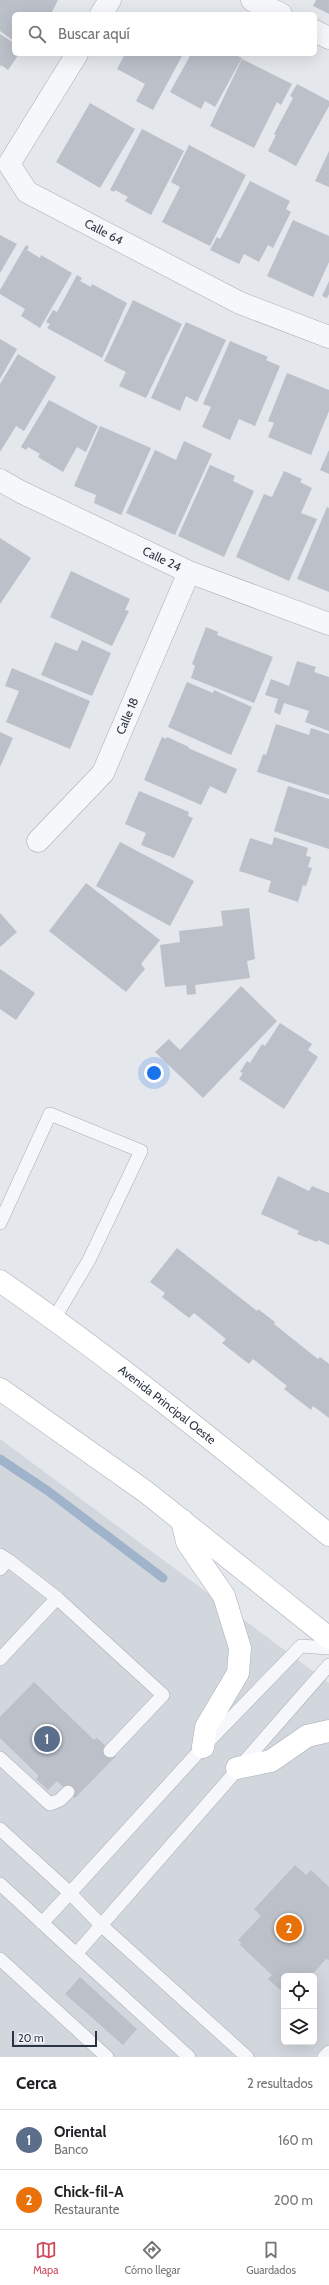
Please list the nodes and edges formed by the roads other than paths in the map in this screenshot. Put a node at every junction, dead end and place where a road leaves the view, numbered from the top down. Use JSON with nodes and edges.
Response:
{"nodes":[{"id":1,"x":110,"y":0,"type":"edge"},
{"id":2,"x":252,"y":0,"type":"edge"},
{"id":3,"x":102,"y":12,"type":"edge"},
{"id":4,"x":277,"y":12,"type":"edge"},
{"id":5,"x":317,"y":32,"type":"edge"},
{"id":6,"x":329,"y":38,"type":"edge"},
{"id":7,"x":76,"y":56,"type":"edge"},
{"id":8,"x":329,"y":336,"type":"edge"},
{"id":9,"x":0,"y":480,"type":"edge"},
{"id":10,"x":188,"y":572,"type":"junction"},
{"id":11,"x":329,"y":624,"type":"edge"},
{"id":12,"x":38,"y":841,"type":"dead end"},
{"id":13,"x":0,"y":1223,"type":"edge"},
{"id":14,"x":0,"y":1281,"type":"edge"},
{"id":15,"x":54,"y":1319,"type":"junction"},
{"id":16,"x":0,"y":1389,"type":"edge"},
{"id":17,"x":182,"y":1520,"type":"junction"},
{"id":18,"x":329,"y":1535,"type":"edge"},
{"id":19,"x":3,"y":1562,"type":"edge"},
{"id":20,"x":57,"y":1598,"type":"junction"},
{"id":21,"x":329,"y":1638,"type":"edge"},
{"id":22,"x":329,"y":1648,"type":"edge"},
{"id":23,"x":0,"y":1659,"type":"edge"},
{"id":24,"x":329,"y":1665,"type":"edge"},
{"id":25,"x":329,"y":1731,"type":"edge"},
{"id":26,"x":203,"y":1747,"type":"junction"},
{"id":27,"x":110,"y":1751,"type":"dead end"},
{"id":28,"x":0,"y":1758,"type":"edge"},
{"id":29,"x":237,"y":1768,"type":"junction"},
{"id":30,"x":68,"y":1792,"type":"dead end"},
{"id":31,"x":0,"y":1829,"type":"edge"},
{"id":32,"x":0,"y":1884,"type":"edge"},
{"id":33,"x":70,"y":1893,"type":"junction"},
{"id":34,"x":42,"y":1923,"type":"junction"},
{"id":35,"x":102,"y":1925,"type":"junction"},
{"id":36,"x":76,"y":1954,"type":"junction"},
{"id":37,"x":0,"y":1959,"type":"edge"},
{"id":38,"x":329,"y":2052,"type":"edge"},
{"id":39,"x":107,"y":2057,"type":"edge"},
{"id":40,"x":189,"y":2057,"type":"edge"},
{"id":41,"x":247,"y":2057,"type":"edge"},
{"id":42,"x":324,"y":2057,"type":"edge"}],
"edges":[{"from":1,"to":3,"type":"street"},
{"from":2,"to":4,"type":"street"},
{"from":5,"to":6,"type":"street"},
{"from":7,"to":8,"type":"street","name":"Calle 64"},
{"from":9,"to":10,"type":"street","name":"Calle 24"},
{"from":10,"to":11,"type":"street","name":"Calle 24"},
{"from":10,"to":12,"type":"street","name":"Calle 18"},
{"from":13,"to":15,"type":"lane"},
{"from":14,"to":15,"type":"main road","name":"Avenida Principal Oeste"},
{"from":15,"to":18,"type":"main road","name":"Avenida Principal Oeste"},
{"from":16,"to":17,"type":"main road"},
{"from":17,"to":21,"type":"main road"},
{"from":17,"to":26,"type":"main road"},
{"from":19,"to":20,"type":"lane"},
{"from":20,"to":23,"type":"lane"},
{"from":20,"to":27,"type":"lane"},
{"from":22,"to":26,"type":"lane"},
{"from":24,"to":29,"type":"lane"},
{"from":25,"to":29,"type":"main road"},
{"from":26,"to":33,"type":"lane"},
{"from":28,"to":30,"type":"lane"},
{"from":29,"to":35,"type":"lane"},
{"from":31,"to":33,"type":"lane"},
{"from":32,"to":34,"type":"lane"},
{"from":33,"to":34,"type":"lane"},
{"from":33,"to":35,"type":"lane"},
{"from":34,"to":36,"type":"lane"},
{"from":35,"to":36,"type":"lane"},
{"from":35,"to":41,"type":"lane"},
{"from":36,"to":40,"type":"lane"},
{"from":37,"to":39,"type":"lane"},
{"from":38,"to":42,"type":"lane"}]}
